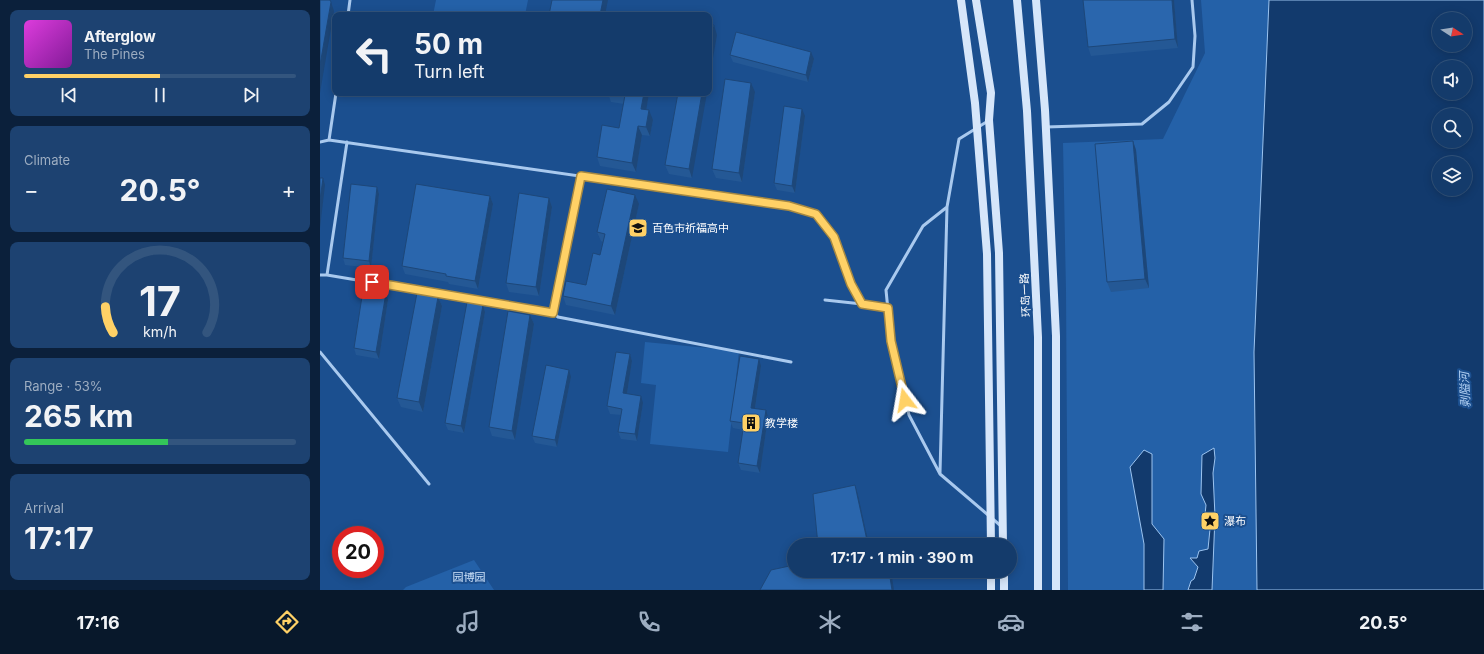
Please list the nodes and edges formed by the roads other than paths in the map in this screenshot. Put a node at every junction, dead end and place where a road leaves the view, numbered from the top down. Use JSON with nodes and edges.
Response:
{"nodes":[{"id":1,"x":350,"y":0,"type":"edge"},
{"id":2,"x":961,"y":0,"type":"edge"},
{"id":3,"x":976,"y":0,"type":"edge"},
{"id":4,"x":1017,"y":0,"type":"edge"},
{"id":5,"x":1036,"y":0,"type":"edge"},
{"id":6,"x":1192,"y":0,"type":"edge"},
{"id":7,"x":348,"y":12,"type":"edge"},
{"id":8,"x":336,"y":96,"type":"edge"},
{"id":9,"x":989,"y":120,"type":"junction"},
{"id":10,"x":978,"y":127,"type":"junction"},
{"id":11,"x":1046,"y":127,"type":"junction"},
{"id":12,"x":329,"y":140,"type":"junction"},
{"id":13,"x":320,"y":142,"type":"edge"},
{"id":14,"x":347,"y":142,"type":"junction"},
{"id":15,"x":581,"y":176,"type":"junction"},
{"id":16,"x":947,"y":207,"type":"junction"},
{"id":17,"x":320,"y":275,"type":"edge"},
{"id":18,"x":327,"y":275,"type":"junction"},
{"id":19,"x":825,"y":300,"type":"dead end"},
{"id":20,"x":862,"y":304,"type":"junction"},
{"id":21,"x":888,"y":308,"type":"junction"},
{"id":22,"x":553,"y":313,"type":"junction"},
{"id":23,"x":320,"y":352,"type":"edge"},
{"id":24,"x":791,"y":362,"type":"dead end"},
{"id":25,"x":940,"y":474,"type":"junction"},
{"id":26,"x":429,"y":484,"type":"dead end"},
{"id":27,"x":990,"y":517,"type":"junction"},
{"id":28,"x":1003,"y":528,"type":"junction"},
{"id":29,"x":991,"y":538,"type":"edge"},
{"id":30,"x":1003,"y":538,"type":"edge"},
{"id":31,"x":991,"y":578,"type":"edge"},
{"id":32,"x":1004,"y":578,"type":"edge"},
{"id":33,"x":991,"y":590,"type":"edge"},
{"id":34,"x":1004,"y":590,"type":"edge"},
{"id":35,"x":1038,"y":590,"type":"edge"},
{"id":36,"x":1056,"y":590,"type":"edge"}],
"edges":[{"from":1,"to":7,"type":"lane"},
{"from":2,"to":10,"type":"street"},
{"from":3,"to":9,"type":"street"},
{"from":4,"to":35,"type":"street","name":"环岛一路"},
{"from":5,"to":11,"type":"street"},
{"from":6,"to":11,"type":"lane"},
{"from":8,"to":12,"type":"lane"},
{"from":9,"to":10,"type":"lane"},
{"from":9,"to":28,"type":"street"},
{"from":10,"to":16,"type":"lane"},
{"from":10,"to":27,"type":"street"},
{"from":11,"to":36,"type":"street"},
{"from":12,"to":13,"type":"lane"},
{"from":12,"to":14,"type":"lane"},
{"from":14,"to":15,"type":"lane"},
{"from":14,"to":18,"type":"lane"},
{"from":15,"to":20,"type":"lane"},
{"from":15,"to":22,"type":"lane"},
{"from":16,"to":21,"type":"lane"},
{"from":16,"to":25,"type":"lane"},
{"from":17,"to":18,"type":"lane"},
{"from":18,"to":22,"type":"lane"},
{"from":19,"to":20,"type":"lane"},
{"from":20,"to":21,"type":"lane"},
{"from":21,"to":25,"type":"lane"},
{"from":22,"to":24,"type":"lane"},
{"from":23,"to":26,"type":"lane"},
{"from":25,"to":27,"type":"lane"},
{"from":27,"to":28,"type":"lane"},
{"from":27,"to":29,"type":"street"},
{"from":28,"to":30,"type":"street"},
{"from":31,"to":33,"type":"street"},
{"from":32,"to":34,"type":"street"}]}
